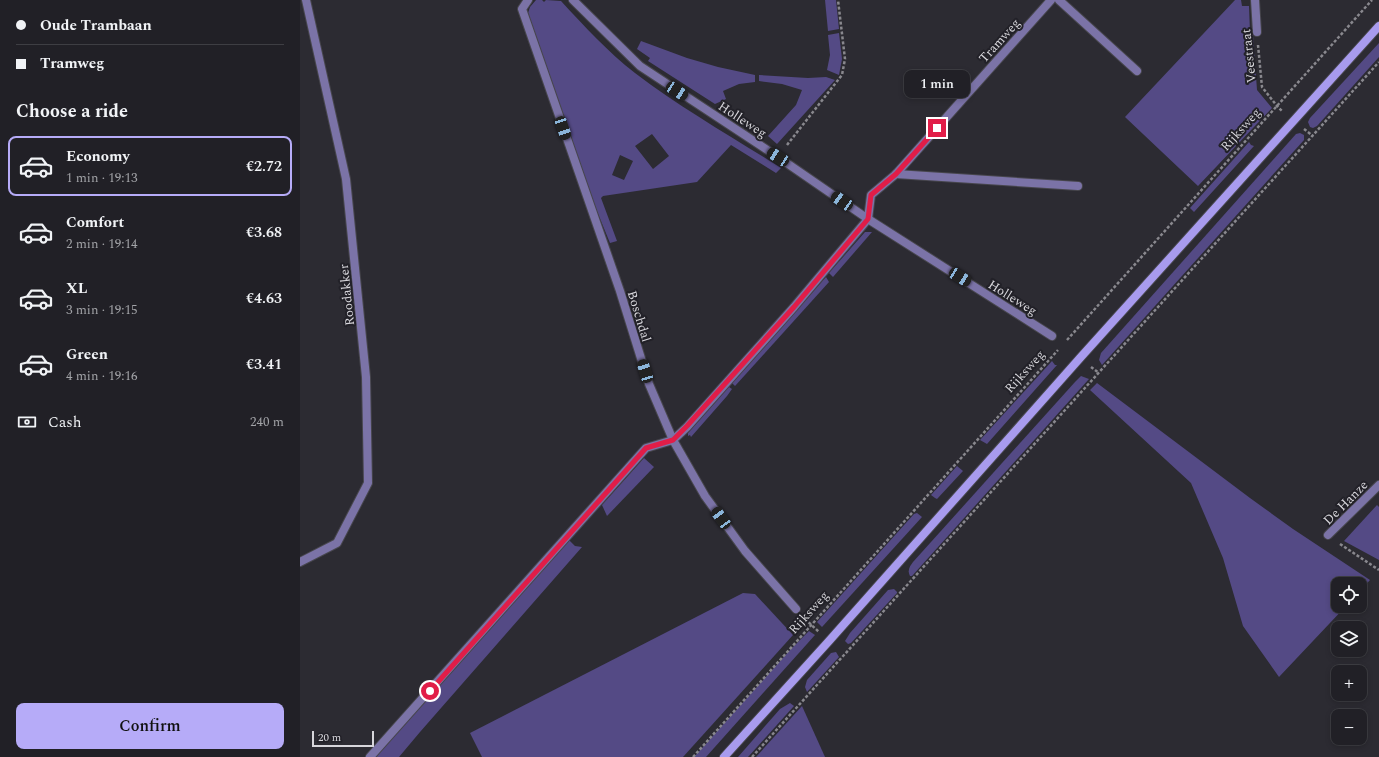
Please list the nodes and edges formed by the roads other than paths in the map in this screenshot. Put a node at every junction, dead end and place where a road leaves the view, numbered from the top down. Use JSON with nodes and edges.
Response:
{"nodes":[{"id":1,"x":306,"y":0,"type":"edge"},
{"id":2,"x":528,"y":0,"type":"edge"},
{"id":3,"x":573,"y":0,"type":"edge"},
{"id":4,"x":1052,"y":0,"type":"edge"},
{"id":5,"x":1059,"y":0,"type":"edge"},
{"id":6,"x":1254,"y":0,"type":"edge"},
{"id":7,"x":1379,"y":26,"type":"edge"},
{"id":8,"x":1257,"y":32,"type":"road end"},
{"id":9,"x":1137,"y":71,"type":"dead end"},
{"id":10,"x":896,"y":174,"type":"junction"},
{"id":11,"x":1078,"y":186,"type":"dead end"},
{"id":12,"x":868,"y":219,"type":"junction"},
{"id":13,"x":1052,"y":336,"type":"road end"},
{"id":14,"x":673,"y":440,"type":"junction"},
{"id":15,"x":1379,"y":485,"type":"edge"},
{"id":16,"x":1328,"y":536,"type":"road end"},
{"id":17,"x":300,"y":562,"type":"edge"},
{"id":18,"x":796,"y":609,"type":"dead end"},
{"id":19,"x":370,"y":757,"type":"edge"},
{"id":20,"x":724,"y":757,"type":"edge"}],
"edges":[{"from":1,"to":17,"type":"street","name":"Roodakker"},
{"from":2,"to":14,"type":"street","name":"Boschdal"},
{"from":3,"to":12,"type":"street","name":"Holleweg"},
{"from":4,"to":10,"type":"street","name":"Tramweg"},
{"from":5,"to":9,"type":"street"},
{"from":6,"to":8,"type":"street","name":"Veestraat"},
{"from":7,"to":20,"type":"main road"},
{"from":10,"to":11,"type":"street"},
{"from":10,"to":12,"type":"street","name":"Tramweg"},
{"from":12,"to":13,"type":"street","name":"Holleweg"},
{"from":12,"to":14,"type":"street"},
{"from":14,"to":18,"type":"street","name":"Boschdal"},
{"from":14,"to":19,"type":"street"},
{"from":15,"to":16,"type":"street","name":"De Hanze"}]}
